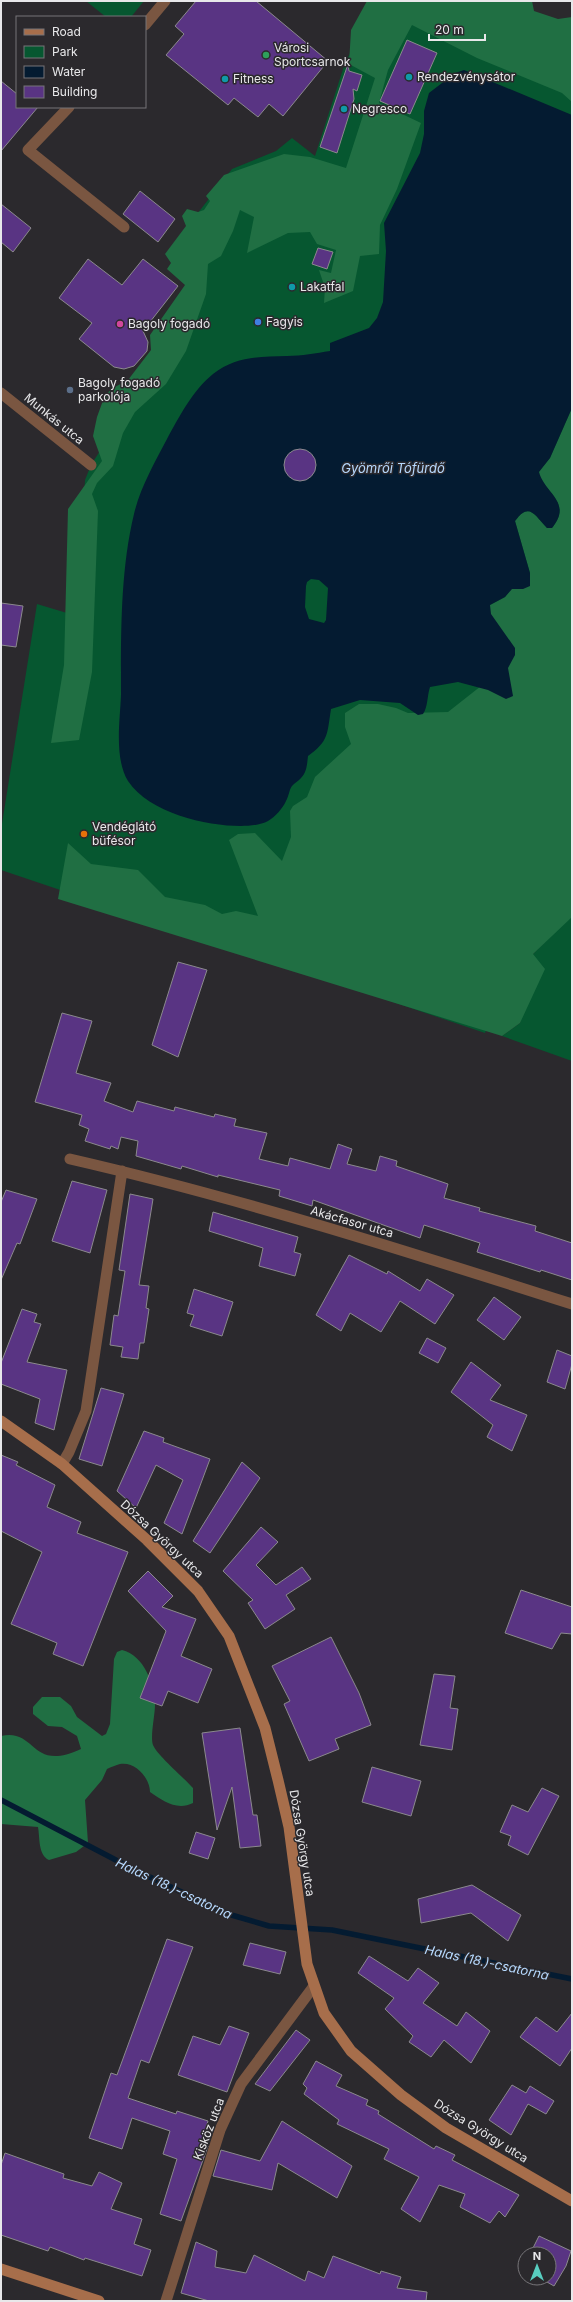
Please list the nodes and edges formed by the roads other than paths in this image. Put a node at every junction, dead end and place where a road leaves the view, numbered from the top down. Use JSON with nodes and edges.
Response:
{"nodes":[{"id":1,"x":165,"y":1,"type":"edge"},
{"id":2,"x":146,"y":24,"type":"edge"},
{"id":3,"x":68,"y":108,"type":"edge"},
{"id":4,"x":124,"y":227,"type":"dead end"},
{"id":5,"x":1,"y":393,"type":"edge"},
{"id":6,"x":91,"y":465,"type":"dead end"},
{"id":7,"x":70,"y":1160,"type":"dead end"},
{"id":8,"x":122,"y":1171,"type":"junction"},
{"id":9,"x":572,"y":1304,"type":"edge"},
{"id":10,"x":1,"y":1421,"type":"edge"},
{"id":11,"x":62,"y":1464,"type":"junction"},
{"id":12,"x":314,"y":1986,"type":"junction"},
{"id":13,"x":572,"y":2201,"type":"edge"},
{"id":14,"x":1,"y":2269,"type":"edge"},
{"id":15,"x":99,"y":2301,"type":"edge"},
{"id":16,"x":166,"y":2301,"type":"edge"}],
"edges":[{"from":1,"to":2,"type":"street"},
{"from":3,"to":4,"type":"street"},
{"from":5,"to":6,"type":"street","name":"Munkás utca"},
{"from":7,"to":8,"type":"street","name":"Akácfasor utca"},
{"from":8,"to":9,"type":"street","name":"Akácfasor utca"},
{"from":8,"to":11,"type":"street"},
{"from":10,"to":11,"type":"main road","name":"Dózsa György utca"},
{"from":11,"to":12,"type":"main road","name":"Dózsa György utca"},
{"from":12,"to":13,"type":"main road","name":"Dózsa György utca"},
{"from":12,"to":16,"type":"street","name":"Kisköz utca"},
{"from":14,"to":15,"type":"main road"}]}
